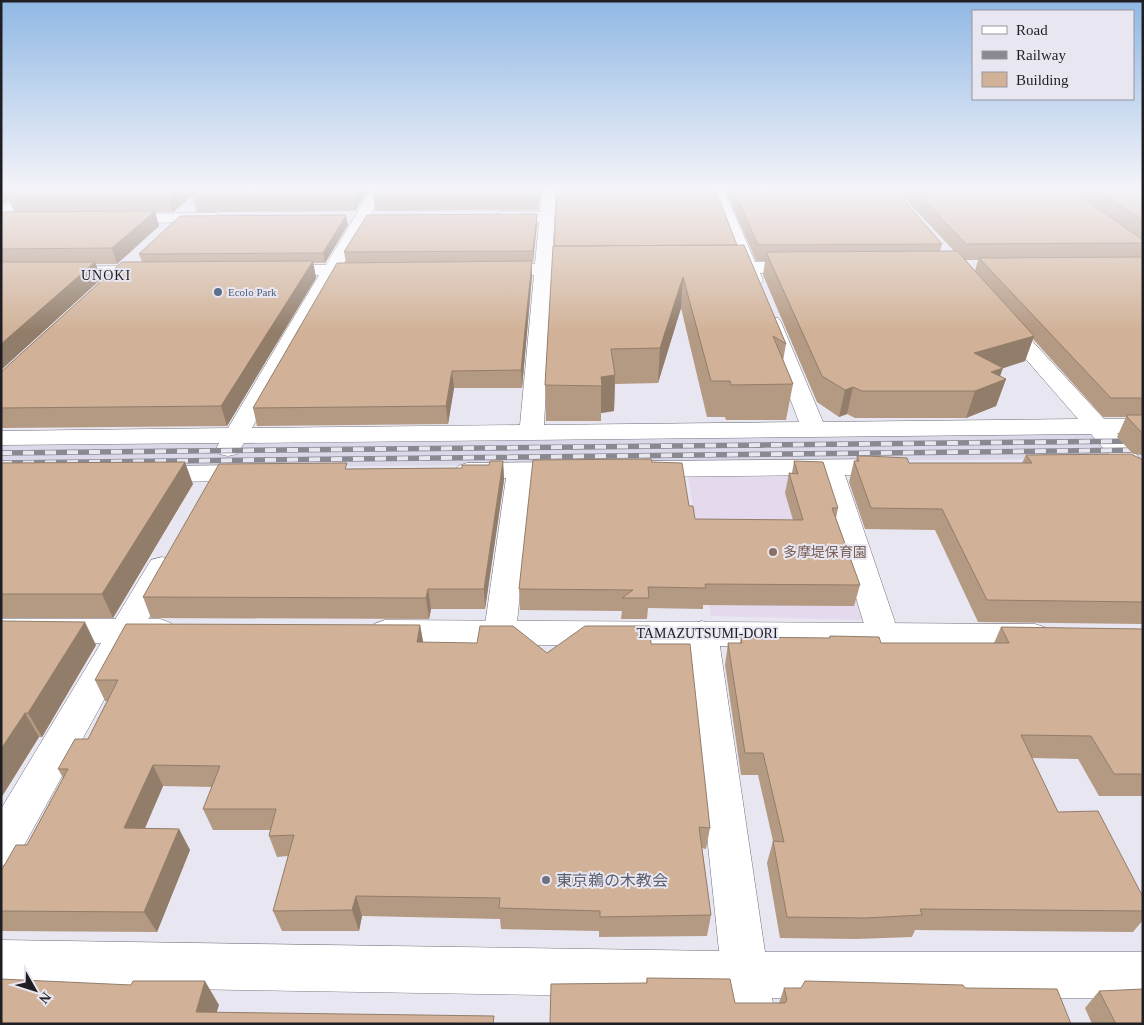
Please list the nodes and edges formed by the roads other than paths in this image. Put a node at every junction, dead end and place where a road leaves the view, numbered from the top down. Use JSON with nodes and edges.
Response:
{"nodes":[{"id":1,"x":344,"y":237,"type":"edge"},
{"id":2,"x":546,"y":237,"type":"edge"},
{"id":3,"x":737,"y":237,"type":"edge"},
{"id":4,"x":144,"y":251,"type":"edge"},
{"id":5,"x":749,"y":267,"type":"junction"},
{"id":6,"x":818,"y":267,"type":"edge"},
{"id":7,"x":700,"y":268,"type":"edge"},
{"id":8,"x":602,"y":269,"type":"edge"},
{"id":9,"x":262,"y":270,"type":"edge"},
{"id":10,"x":331,"y":270,"type":"junction"},
{"id":11,"x":388,"y":270,"type":"edge"},
{"id":12,"x":475,"y":270,"type":"edge"},
{"id":13,"x":543,"y":270,"type":"junction"},
{"id":14,"x":123,"y":271,"type":"junction"},
{"id":15,"x":163,"y":271,"type":"edge"},
{"id":16,"x":1,"y":272,"type":"edge"},
{"id":17,"x":103,"y":290,"type":"edge"},
{"id":18,"x":994,"y":310,"type":"edge"},
{"id":19,"x":1143,"y":426,"type":"edge"},
{"id":20,"x":1096,"y":427,"type":"junction"},
{"id":21,"x":814,"y":430,"type":"junction"},
{"id":22,"x":531,"y":433,"type":"junction"},
{"id":23,"x":1,"y":438,"type":"edge"},
{"id":24,"x":226,"y":453,"type":"junction"},
{"id":25,"x":1101,"y":464,"type":"edge"},
{"id":26,"x":917,"y":466,"type":"edge"},
{"id":27,"x":829,"y":468,"type":"junction"},
{"id":28,"x":1139,"y":468,"type":"edge"},
{"id":29,"x":520,"y":470,"type":"junction"},
{"id":30,"x":590,"y":470,"type":"edge"},
{"id":31,"x":620,"y":470,"type":"edge"},
{"id":32,"x":442,"y":471,"type":"edge"},
{"id":33,"x":275,"y":473,"type":"edge"},
{"id":34,"x":128,"y":474,"type":"edge"},
{"id":35,"x":197,"y":506,"type":"edge"},
{"id":36,"x":178,"y":540,"type":"edge"},
{"id":37,"x":1,"y":631,"type":"edge"},
{"id":38,"x":125,"y":631,"type":"junction"},
{"id":39,"x":184,"y":631,"type":"edge"},
{"id":40,"x":352,"y":632,"type":"edge"},
{"id":41,"x":500,"y":632,"type":"junction"},
{"id":42,"x":702,"y":633,"type":"junction"},
{"id":43,"x":884,"y":634,"type":"junction"},
{"id":44,"x":1063,"y":637,"type":"edge"},
{"id":45,"x":1,"y":847,"type":"edge"},
{"id":46,"x":1,"y":963,"type":"edge"},
{"id":47,"x":745,"y":975,"type":"junction"},
{"id":48,"x":1143,"y":975,"type":"edge"},
{"id":49,"x":753,"y":1024,"type":"edge"}],
"edges":[{"from":1,"to":10,"type":"street"},
{"from":2,"to":13,"type":"street"},
{"from":3,"to":5,"type":"street"},
{"from":4,"to":14,"type":"street"},
{"from":5,"to":6,"type":"street"},
{"from":5,"to":7,"type":"street"},
{"from":5,"to":21,"type":"street"},
{"from":8,"to":13,"type":"street"},
{"from":9,"to":10,"type":"street"},
{"from":10,"to":11,"type":"street"},
{"from":10,"to":24,"type":"street"},
{"from":12,"to":13,"type":"street"},
{"from":13,"to":22,"type":"street"},
{"from":14,"to":15,"type":"street"},
{"from":14,"to":16,"type":"street"},
{"from":14,"to":17,"type":"street"},
{"from":18,"to":20,"type":"street"},
{"from":19,"to":20,"type":"street"},
{"from":20,"to":21,"type":"street"},
{"from":20,"to":28,"type":"street"},
{"from":21,"to":22,"type":"street"},
{"from":22,"to":24,"type":"street"},
{"from":23,"to":24,"type":"street"},
{"from":24,"to":33,"type":"street"},
{"from":24,"to":34,"type":"street"},
{"from":24,"to":35,"type":"street"},
{"from":25,"to":28,"type":"street"},
{"from":26,"to":27,"type":"street"},
{"from":27,"to":31,"type":"street"},
{"from":27,"to":43,"type":"street"},
{"from":29,"to":30,"type":"street"},
{"from":29,"to":32,"type":"street"},
{"from":29,"to":41,"type":"street"},
{"from":36,"to":38,"type":"street"},
{"from":37,"to":38,"type":"street"},
{"from":38,"to":39,"type":"street"},
{"from":38,"to":45,"type":"street"},
{"from":40,"to":41,"type":"street","name":"TAMAZUTSUMI-DORI"},
{"from":41,"to":42,"type":"street","name":"TAMAZUTSUMI-DORI"},
{"from":42,"to":43,"type":"street","name":"TAMAZUTSUMI-DORI"},
{"from":42,"to":47,"type":"street"},
{"from":43,"to":44,"type":"street","name":"TAMAZUTSUMI-DORI"},
{"from":46,"to":47,"type":"street"},
{"from":47,"to":48,"type":"street"},
{"from":47,"to":49,"type":"street"}]}
